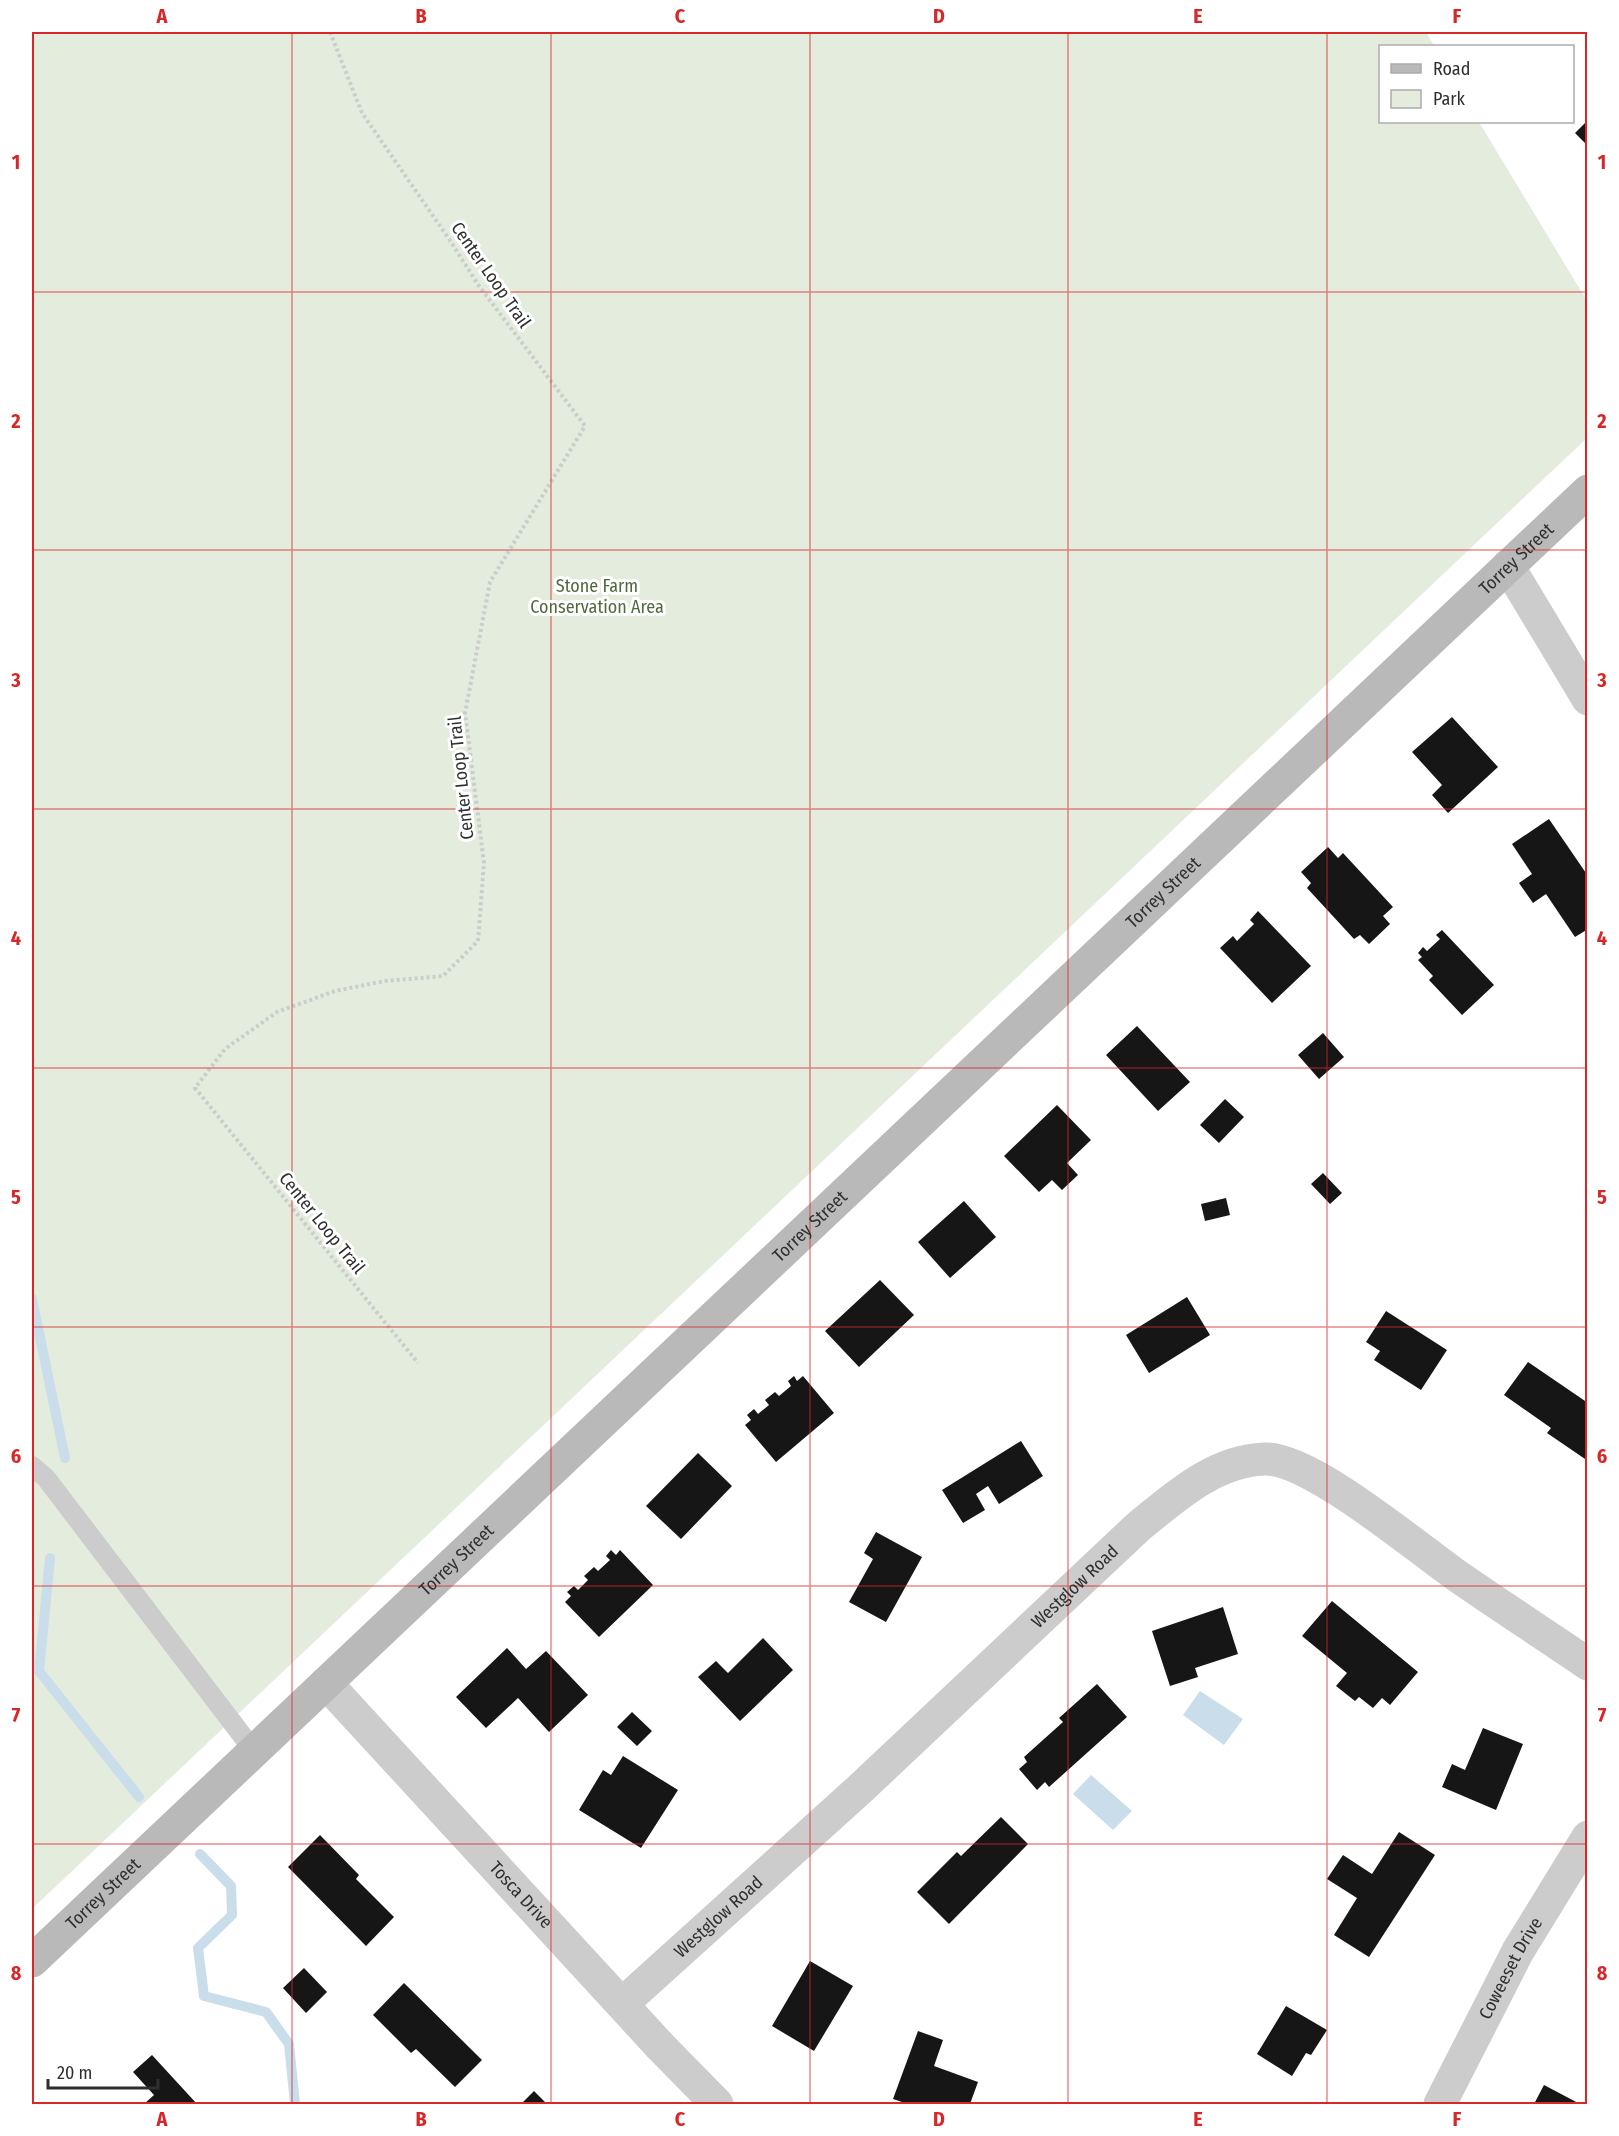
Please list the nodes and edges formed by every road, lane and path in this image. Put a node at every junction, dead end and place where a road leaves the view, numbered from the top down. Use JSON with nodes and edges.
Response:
{"nodes":[{"id":1,"x":330,"y":32,"type":"edge"},
{"id":2,"x":1587,"y":491,"type":"edge"},
{"id":3,"x":1509,"y":566,"type":"junction"},
{"id":4,"x":1587,"y":699,"type":"edge"},
{"id":5,"x":418,"y":1363,"type":"dead end"},
{"id":6,"x":32,"y":1466,"type":"edge"},
{"id":7,"x":1587,"y":1664,"type":"edge"},
{"id":8,"x":326,"y":1683,"type":"junction"},
{"id":9,"x":254,"y":1751,"type":"junction"},
{"id":10,"x":1587,"y":1837,"type":"edge"},
{"id":11,"x":32,"y":1961,"type":"edge"},
{"id":12,"x":622,"y":2004,"type":"junction"},
{"id":13,"x":717,"y":2104,"type":"edge"},
{"id":14,"x":1440,"y":2104,"type":"edge"}],
"edges":[{"from":1,"to":5,"type":"path","name":"Center Loop Trail"},
{"from":2,"to":3,"type":"main road","name":"Torrey Street"},
{"from":3,"to":4,"type":"street"},
{"from":3,"to":8,"type":"main road","name":"Torrey Street"},
{"from":6,"to":9,"type":"lane"},
{"from":7,"to":12,"type":"street","name":"Westglow Road"},
{"from":8,"to":9,"type":"main road","name":"Torrey Street"},
{"from":8,"to":12,"type":"street","name":"Tosca Drive"},
{"from":9,"to":11,"type":"main road","name":"Torrey Street"},
{"from":10,"to":14,"type":"street","name":"Coweeset Drive"},
{"from":12,"to":13,"type":"street","name":"Tosca Drive"}]}
